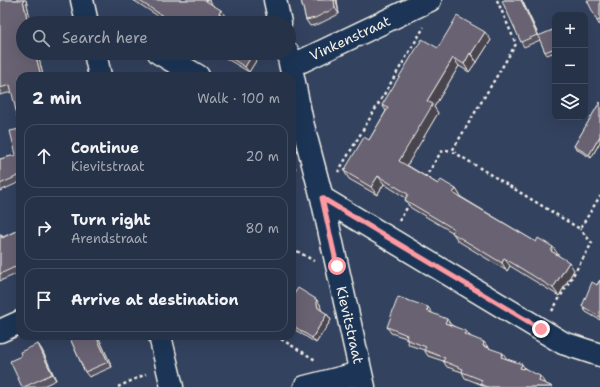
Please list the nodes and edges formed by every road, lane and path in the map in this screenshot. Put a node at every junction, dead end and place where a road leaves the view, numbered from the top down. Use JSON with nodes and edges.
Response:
{"nodes":[{"id":1,"x":82,"y":0,"type":"edge"},
{"id":2,"x":275,"y":0,"type":"edge"},
{"id":3,"x":497,"y":0,"type":"edge"},
{"id":4,"x":427,"y":1,"type":"edge"},
{"id":5,"x":86,"y":16,"type":"edge"},
{"id":6,"x":278,"y":16,"type":"edge"},
{"id":7,"x":97,"y":60,"type":"edge"},
{"id":8,"x":171,"y":60,"type":"edge"},
{"id":9,"x":289,"y":60,"type":"edge"},
{"id":10,"x":296,"y":60,"type":"edge"},
{"id":11,"x":99,"y":72,"type":"edge"},
{"id":12,"x":191,"y":72,"type":"edge"},
{"id":13,"x":291,"y":72,"type":"edge"},
{"id":14,"x":297,"y":123,"type":"edge"},
{"id":15,"x":452,"y":151,"type":"junction"},
{"id":16,"x":425,"y":179,"type":"edge"},
{"id":17,"x":321,"y":192,"type":"junction"},
{"id":18,"x":600,"y":196,"type":"edge"},
{"id":19,"x":413,"y":199,"type":"edge"},
{"id":20,"x":580,"y":229,"type":"junction"},
{"id":21,"x":389,"y":239,"type":"junction"},
{"id":22,"x":16,"y":324,"type":"edge"},
{"id":23,"x":541,"y":329,"type":"junction"},
{"id":24,"x":0,"y":331,"type":"edge"},
{"id":25,"x":161,"y":340,"type":"edge"},
{"id":26,"x":282,"y":340,"type":"edge"},
{"id":27,"x":600,"y":355,"type":"edge"},
{"id":28,"x":170,"y":378,"type":"edge"},
{"id":29,"x":335,"y":380,"type":"junction"},
{"id":30,"x":362,"y":380,"type":"edge"},
{"id":31,"x":118,"y":387,"type":"edge"},
{"id":32,"x":305,"y":387,"type":"edge"}],
"edges":[{"from":1,"to":5,"type":"street"},
{"from":2,"to":6,"type":"street"},
{"from":3,"to":15,"type":"path"},
{"from":4,"to":10,"type":"street","name":"Vinkenstraat"},
{"from":4,"to":17,"type":"path"},
{"from":7,"to":11,"type":"street"},
{"from":8,"to":12,"type":"street"},
{"from":9,"to":13,"type":"street","name":"Kievitstraat"},
{"from":14,"to":17,"type":"street","name":"Kievitstraat"},
{"from":15,"to":16,"type":"path"},
{"from":15,"to":20,"type":"path"},
{"from":17,"to":21,"type":"street"},
{"from":17,"to":30,"type":"street","name":"Kievitstraat"},
{"from":18,"to":20,"type":"path"},
{"from":19,"to":21,"type":"path"},
{"from":20,"to":23,"type":"path"},
{"from":21,"to":23,"type":"street"},
{"from":22,"to":24,"type":"street"},
{"from":23,"to":27,"type":"street"},
{"from":25,"to":28,"type":"street"},
{"from":26,"to":29,"type":"path"},
{"from":28,"to":31,"type":"path"},
{"from":29,"to":30,"type":"street"},
{"from":29,"to":32,"type":"street"}]}
